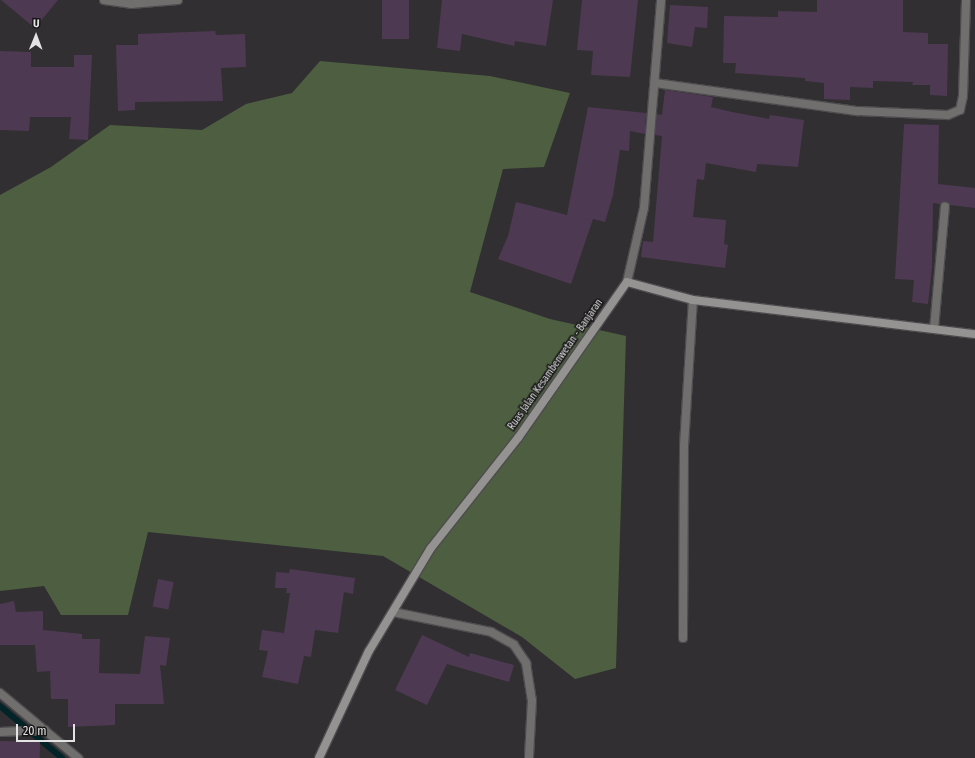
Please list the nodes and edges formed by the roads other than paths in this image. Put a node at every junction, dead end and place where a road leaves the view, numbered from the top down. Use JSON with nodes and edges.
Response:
{"nodes":[{"id":1,"x":104,"y":0,"type":"edge"},
{"id":2,"x":178,"y":0,"type":"edge"},
{"id":3,"x":661,"y":0,"type":"edge"},
{"id":4,"x":966,"y":0,"type":"edge"},
{"id":5,"x":655,"y":83,"type":"junction"},
{"id":6,"x":945,"y":206,"type":"dead end"},
{"id":7,"x":627,"y":282,"type":"junction"},
{"id":8,"x":694,"y":300,"type":"junction"},
{"id":9,"x":934,"y":329,"type":"junction"},
{"id":10,"x":975,"y":334,"type":"edge"},
{"id":11,"x":393,"y":612,"type":"junction"},
{"id":12,"x":683,"y":638,"type":"dead end"},
{"id":13,"x":0,"y":693,"type":"edge"},
{"id":14,"x":45,"y":730,"type":"junction"},
{"id":15,"x":0,"y":732,"type":"edge"},
{"id":16,"x":78,"y":758,"type":"edge"},
{"id":17,"x":319,"y":758,"type":"edge"},
{"id":18,"x":529,"y":758,"type":"edge"}],
"edges":[{"from":1,"to":2,"type":"street"},
{"from":3,"to":5,"type":"street"},
{"from":4,"to":5,"type":"street"},
{"from":5,"to":7,"type":"street"},
{"from":6,"to":9,"type":"street"},
{"from":7,"to":8,"type":"main road"},
{"from":7,"to":11,"type":"main road","name":"Ruas Jalan Kesambenwetan - Banjaran"},
{"from":8,"to":9,"type":"main road"},
{"from":8,"to":12,"type":"street"},
{"from":9,"to":10,"type":"main road"},
{"from":11,"to":17,"type":"main road","name":"Ruas Jalan Kesambenwetan - Banjaran"},
{"from":11,"to":18,"type":"street"},
{"from":13,"to":14,"type":"street"},
{"from":14,"to":15,"type":"street"},
{"from":14,"to":16,"type":"street"}]}
